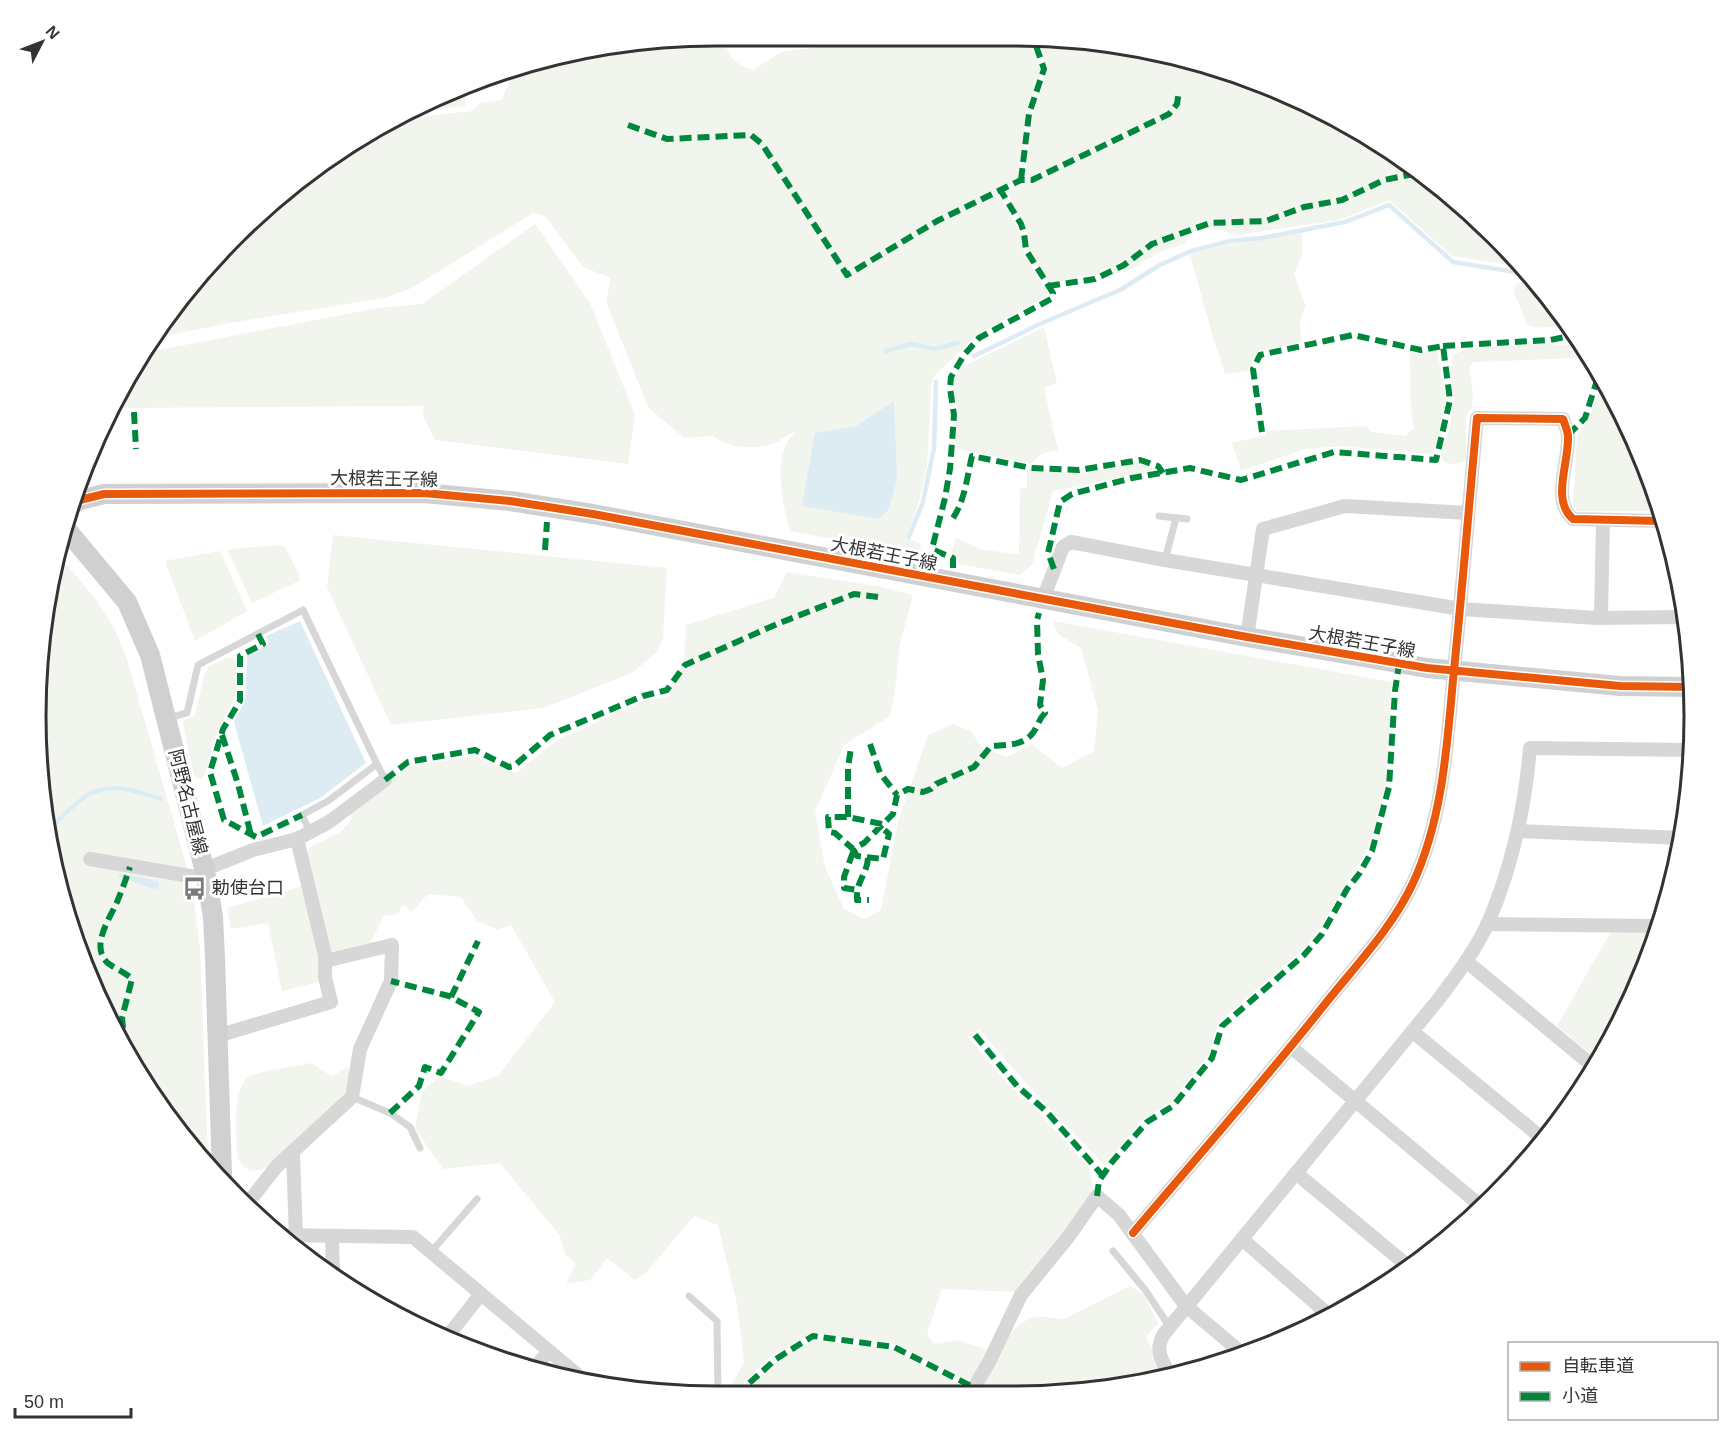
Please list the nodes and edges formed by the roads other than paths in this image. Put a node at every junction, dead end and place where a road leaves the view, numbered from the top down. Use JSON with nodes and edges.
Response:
{"nodes":[{"id":1,"x":83,"y":499,"type":"edge"},
{"id":2,"x":1468,"y":513,"type":"junction"},
{"id":3,"x":1159,"y":516,"type":"dead end"},
{"id":4,"x":1176,"y":518,"type":"junction"},
{"id":5,"x":1187,"y":519,"type":"dead end"},
{"id":6,"x":1603,"y":520,"type":"junction"},
{"id":7,"x":1654,"y":521,"type":"edge"},
{"id":8,"x":71,"y":535,"type":"edge"},
{"id":9,"x":1165,"y":560,"type":"junction"},
{"id":10,"x":1257,"y":574,"type":"junction"},
{"id":11,"x":1043,"y":599,"type":"junction"},
{"id":12,"x":1461,"y":609,"type":"junction"},
{"id":13,"x":1676,"y":617,"type":"edge"},
{"id":14,"x":1601,"y":618,"type":"junction"},
{"id":15,"x":1247,"y":638,"type":"junction"},
{"id":16,"x":1454,"y":671,"type":"junction"},
{"id":17,"x":1683,"y":687,"type":"edge"},
{"id":18,"x":167,"y":718,"type":"junction"},
{"id":19,"x":1682,"y":750,"type":"edge"},
{"id":20,"x":376,"y":764,"type":"junction"},
{"id":21,"x":385,"y":780,"type":"joint"},
{"id":22,"x":1518,"y":831,"type":"junction"},
{"id":23,"x":310,"y":832,"type":"junction"},
{"id":24,"x":1672,"y":838,"type":"edge"},
{"id":25,"x":297,"y":839,"type":"junction"},
{"id":26,"x":90,"y":859,"type":"dead end"},
{"id":27,"x":205,"y":872,"type":"junction"},
{"id":28,"x":1487,"y":924,"type":"junction"},
{"id":29,"x":1650,"y":926,"type":"edge"},
{"id":30,"x":325,"y":961,"type":"junction"},
{"id":31,"x":1466,"y":961,"type":"junction"},
{"id":32,"x":1413,"y":1032,"type":"junction"},
{"id":33,"x":217,"y":1036,"type":"junction"},
{"id":34,"x":1291,"y":1047,"type":"junction"},
{"id":35,"x":1587,"y":1062,"type":"edge"},
{"id":36,"x":351,"y":1097,"type":"junction"},
{"id":37,"x":1355,"y":1100,"type":"junction"},
{"id":38,"x":1537,"y":1134,"type":"edge"},
{"id":39,"x":420,"y":1148,"type":"dead end"},
{"id":40,"x":291,"y":1153,"type":"junction"},
{"id":41,"x":222,"y":1166,"type":"edge"},
{"id":42,"x":1296,"y":1173,"type":"junction"},
{"id":43,"x":252,"y":1197,"type":"edge"},
{"id":44,"x":477,"y":1199,"type":"dead end"},
{"id":45,"x":1474,"y":1201,"type":"edge"},
{"id":46,"x":1133,"y":1233,"type":"junction"},
{"id":47,"x":296,"y":1236,"type":"joint"},
{"id":48,"x":332,"y":1236,"type":"junction"},
{"id":49,"x":1242,"y":1239,"type":"junction"},
{"id":50,"x":1113,"y":1251,"type":"dead end"},
{"id":51,"x":431,"y":1252,"type":"junction"},
{"id":52,"x":1402,"y":1261,"type":"edge"},
{"id":53,"x":333,"y":1265,"type":"edge"},
{"id":54,"x":481,"y":1294,"type":"junction"},
{"id":55,"x":689,"y":1296,"type":"dead end"},
{"id":56,"x":1186,"y":1306,"type":"junction"},
{"id":57,"x":1323,"y":1309,"type":"edge"},
{"id":58,"x":1169,"y":1326,"type":"junction"},
{"id":59,"x":452,"y":1331,"type":"edge"},
{"id":60,"x":1235,"y":1348,"type":"edge"},
{"id":61,"x":549,"y":1351,"type":"junction"},
{"id":62,"x":539,"y":1362,"type":"edge"},
{"id":63,"x":1166,"y":1368,"type":"edge"},
{"id":64,"x":572,"y":1370,"type":"edge"},
{"id":65,"x":718,"y":1386,"type":"edge"},
{"id":66,"x":975,"y":1386,"type":"edge"}],
"edges":[{"from":1,"to":11,"type":"street","name":"大根若王子線"},
{"from":2,"to":6,"type":"street"},
{"from":2,"to":10,"type":"street"},
{"from":2,"to":12,"type":"street"},
{"from":3,"to":4,"type":"lane"},
{"from":4,"to":5,"type":"lane"},
{"from":4,"to":9,"type":"lane"},
{"from":6,"to":7,"type":"street"},
{"from":6,"to":14,"type":"street"},
{"from":8,"to":18,"type":"street","name":"阿野名古屋線"},
{"from":9,"to":10,"type":"street"},
{"from":9,"to":11,"type":"street"},
{"from":10,"to":12,"type":"street"},
{"from":10,"to":15,"type":"street"},
{"from":11,"to":15,"type":"street","name":"大根若王子線"},
{"from":12,"to":14,"type":"street"},
{"from":12,"to":16,"type":"street"},
{"from":13,"to":14,"type":"street"},
{"from":15,"to":16,"type":"street","name":"大根若王子線"},
{"from":16,"to":17,"type":"street","name":"大根若王子線"},
{"from":16,"to":34,"type":"street"},
{"from":18,"to":20,"type":"lane"},
{"from":18,"to":27,"type":"street","name":"阿野名古屋線"},
{"from":19,"to":22,"type":"street"},
{"from":20,"to":21,"type":"lane"},
{"from":20,"to":23,"type":"lane"},
{"from":21,"to":23,"type":"street"},
{"from":22,"to":24,"type":"street"},
{"from":22,"to":28,"type":"street"},
{"from":23,"to":25,"type":"street"},
{"from":25,"to":27,"type":"street"},
{"from":25,"to":30,"type":"street"},
{"from":26,"to":27,"type":"street"},
{"from":27,"to":33,"type":"street","name":"阿野名古屋線"},
{"from":28,"to":29,"type":"street"},
{"from":28,"to":31,"type":"street"},
{"from":30,"to":33,"type":"street"},
{"from":30,"to":36,"type":"street"},
{"from":31,"to":32,"type":"street"},
{"from":31,"to":35,"type":"street"},
{"from":32,"to":37,"type":"street"},
{"from":32,"to":38,"type":"street"},
{"from":33,"to":41,"type":"street","name":"阿野名古屋線"},
{"from":34,"to":37,"type":"street"},
{"from":34,"to":46,"type":"street"},
{"from":36,"to":39,"type":"lane"},
{"from":36,"to":40,"type":"street"},
{"from":37,"to":42,"type":"street"},
{"from":37,"to":45,"type":"street"},
{"from":40,"to":43,"type":"street"},
{"from":40,"to":47,"type":"street"},
{"from":42,"to":49,"type":"street"},
{"from":42,"to":52,"type":"street"},
{"from":44,"to":51,"type":"lane"},
{"from":46,"to":56,"type":"street"},
{"from":46,"to":66,"type":"street"},
{"from":47,"to":48,"type":"street"},
{"from":48,"to":51,"type":"street"},
{"from":48,"to":53,"type":"street"},
{"from":49,"to":56,"type":"street"},
{"from":49,"to":57,"type":"street"},
{"from":50,"to":58,"type":"lane"},
{"from":51,"to":54,"type":"street"},
{"from":54,"to":59,"type":"street"},
{"from":54,"to":61,"type":"street"},
{"from":55,"to":65,"type":"lane"},
{"from":56,"to":58,"type":"street"},
{"from":56,"to":60,"type":"street"},
{"from":58,"to":63,"type":"street"},
{"from":61,"to":62,"type":"street"},
{"from":61,"to":64,"type":"street"}]}
